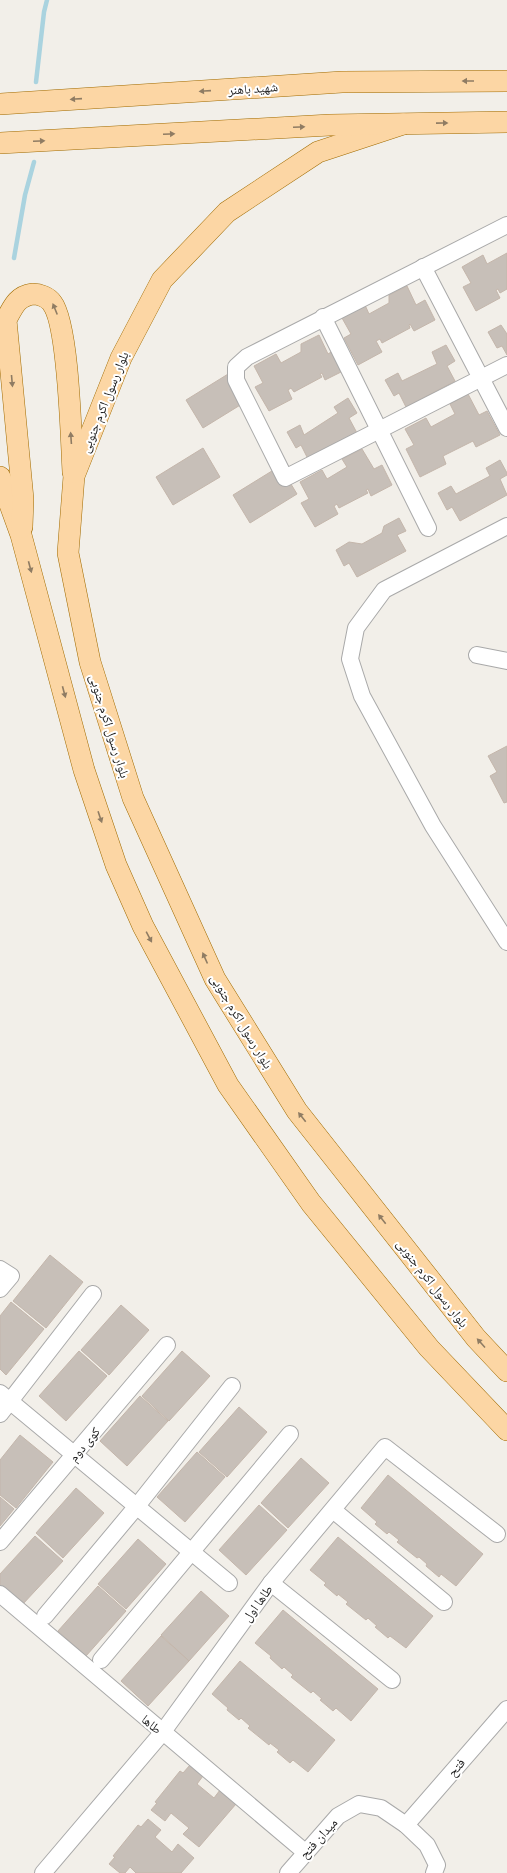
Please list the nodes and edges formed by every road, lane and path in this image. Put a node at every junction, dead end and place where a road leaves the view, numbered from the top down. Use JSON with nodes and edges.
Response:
{"nodes":[{"id":1,"x":507,"y":81,"type":"edge"},
{"id":2,"x":0,"y":104,"type":"edge"},
{"id":3,"x":507,"y":122,"type":"edge"},
{"id":4,"x":403,"y":124,"type":"junction"},
{"id":5,"x":0,"y":143,"type":"edge"},
{"id":6,"x":507,"y":224,"type":"edge"},
{"id":7,"x":423,"y":267,"type":"junction"},
{"id":8,"x":324,"y":317,"type":"junction"},
{"id":9,"x":507,"y":365,"type":"edge"},
{"id":10,"x":481,"y":378,"type":"junction"},
{"id":11,"x":507,"y":428,"type":"edge"},
{"id":12,"x":381,"y":430,"type":"junction"},
{"id":13,"x":74,"y":476,"type":"junction"},
{"id":14,"x":0,"y":477,"type":"edge"},
{"id":15,"x":507,"y":526,"type":"edge"},
{"id":16,"x":428,"y":528,"type":"dead end"},
{"id":17,"x":21,"y":535,"type":"junction"},
{"id":18,"x":477,"y":655,"type":"dead end"},
{"id":19,"x":507,"y":661,"type":"edge"},
{"id":20,"x":507,"y":942,"type":"edge"},
{"id":21,"x":0,"y":1269,"type":"edge"},
{"id":22,"x":0,"y":1289,"type":"edge"},
{"id":23,"x":93,"y":1294,"type":"dead end"},
{"id":24,"x":167,"y":1345,"type":"dead end"},
{"id":25,"x":507,"y":1372,"type":"edge"},
{"id":26,"x":232,"y":1386,"type":"dead end"},
{"id":27,"x":5,"y":1397,"type":"edge"},
{"id":28,"x":0,"y":1414,"type":"edge"},
{"id":29,"x":507,"y":1430,"type":"edge"},
{"id":30,"x":290,"y":1434,"type":"dead end"},
{"id":31,"x":75,"y":1455,"type":"junction"},
{"id":32,"x":137,"y":1506,"type":"junction"},
{"id":33,"x":333,"y":1510,"type":"junction"},
{"id":34,"x":498,"y":1534,"type":"dead end"},
{"id":35,"x":0,"y":1542,"type":"edge"},
{"id":36,"x":192,"y":1551,"type":"junction"},
{"id":37,"x":230,"y":1583,"type":"dead end"},
{"id":38,"x":271,"y":1583,"type":"junction"},
{"id":39,"x":0,"y":1594,"type":"edge"},
{"id":40,"x":444,"y":1602,"type":"dead end"},
{"id":41,"x":45,"y":1616,"type":"dead end"},
{"id":42,"x":101,"y":1660,"type":"dead end"},
{"id":43,"x":392,"y":1680,"type":"dead end"},
{"id":44,"x":507,"y":1709,"type":"edge"},
{"id":45,"x":162,"y":1733,"type":"junction"},
{"id":46,"x":406,"y":1825,"type":"junction"},
{"id":47,"x":305,"y":1852,"type":"junction"},
{"id":48,"x":43,"y":1873,"type":"edge"},
{"id":49,"x":288,"y":1873,"type":"edge"},
{"id":50,"x":434,"y":1873,"type":"edge"}],
"edges":[{"from":1,"to":2,"type":"main road","name":"شهید باهنر","one_way":true},
{"from":4,"to":3,"type":"main road","one_way":true},
{"from":5,"to":4,"type":"main road","one_way":true},
{"from":4,"to":13,"type":"main road","name":"بلوار رسول اکرم جنوبی"},
{"from":6,"to":7,"type":"street"},
{"from":7,"to":8,"type":"street"},
{"from":7,"to":10,"type":"street"},
{"from":8,"to":12,"type":"street"},
{"from":8,"to":12,"type":"street"},
{"from":9,"to":10,"type":"street"},
{"from":10,"to":11,"type":"street"},
{"from":10,"to":12,"type":"street"},
{"from":12,"to":16,"type":"street"},
{"from":13,"to":17,"type":"main road","one_way":true},
{"from":25,"to":13,"type":"main road","name":"بلوار رسول اکرم جنوبی","one_way":true},
{"from":14,"to":17,"type":"main road"},
{"from":15,"to":20,"type":"street"},
{"from":17,"to":29,"type":"main road","one_way":true},
{"from":18,"to":19,"type":"street"},
{"from":21,"to":22,"type":"street"},
{"from":23,"to":27,"type":"street"},
{"from":24,"to":31,"type":"street","name":"کوی دوم"},
{"from":26,"to":32,"type":"street"},
{"from":27,"to":28,"type":"street"},
{"from":27,"to":31,"type":"street"},
{"from":30,"to":36,"type":"street"},
{"from":31,"to":32,"type":"street"},
{"from":31,"to":35,"type":"street","name":"کوی دوم"},
{"from":32,"to":36,"type":"street"},
{"from":32,"to":41,"type":"street"},
{"from":33,"to":34,"type":"street","name":"طاها اول"},
{"from":33,"to":38,"type":"street","name":"طاها اول"},
{"from":33,"to":40,"type":"street"},
{"from":36,"to":37,"type":"street"},
{"from":36,"to":42,"type":"street"},
{"from":38,"to":43,"type":"street"},
{"from":38,"to":45,"type":"street","name":"طاها اول"},
{"from":39,"to":45,"type":"street","name":"طاها"},
{"from":44,"to":46,"type":"street","name":"فتح"},
{"from":45,"to":47,"type":"street","name":"طاها"},
{"from":45,"to":48,"type":"street","name":"طاها اول"},
{"from":46,"to":47,"type":"street","name":"میدان فتح"},
{"from":46,"to":50,"type":"street","name":"میدان فتح"},
{"from":47,"to":49,"type":"street","name":"میدان فتح"}]}
